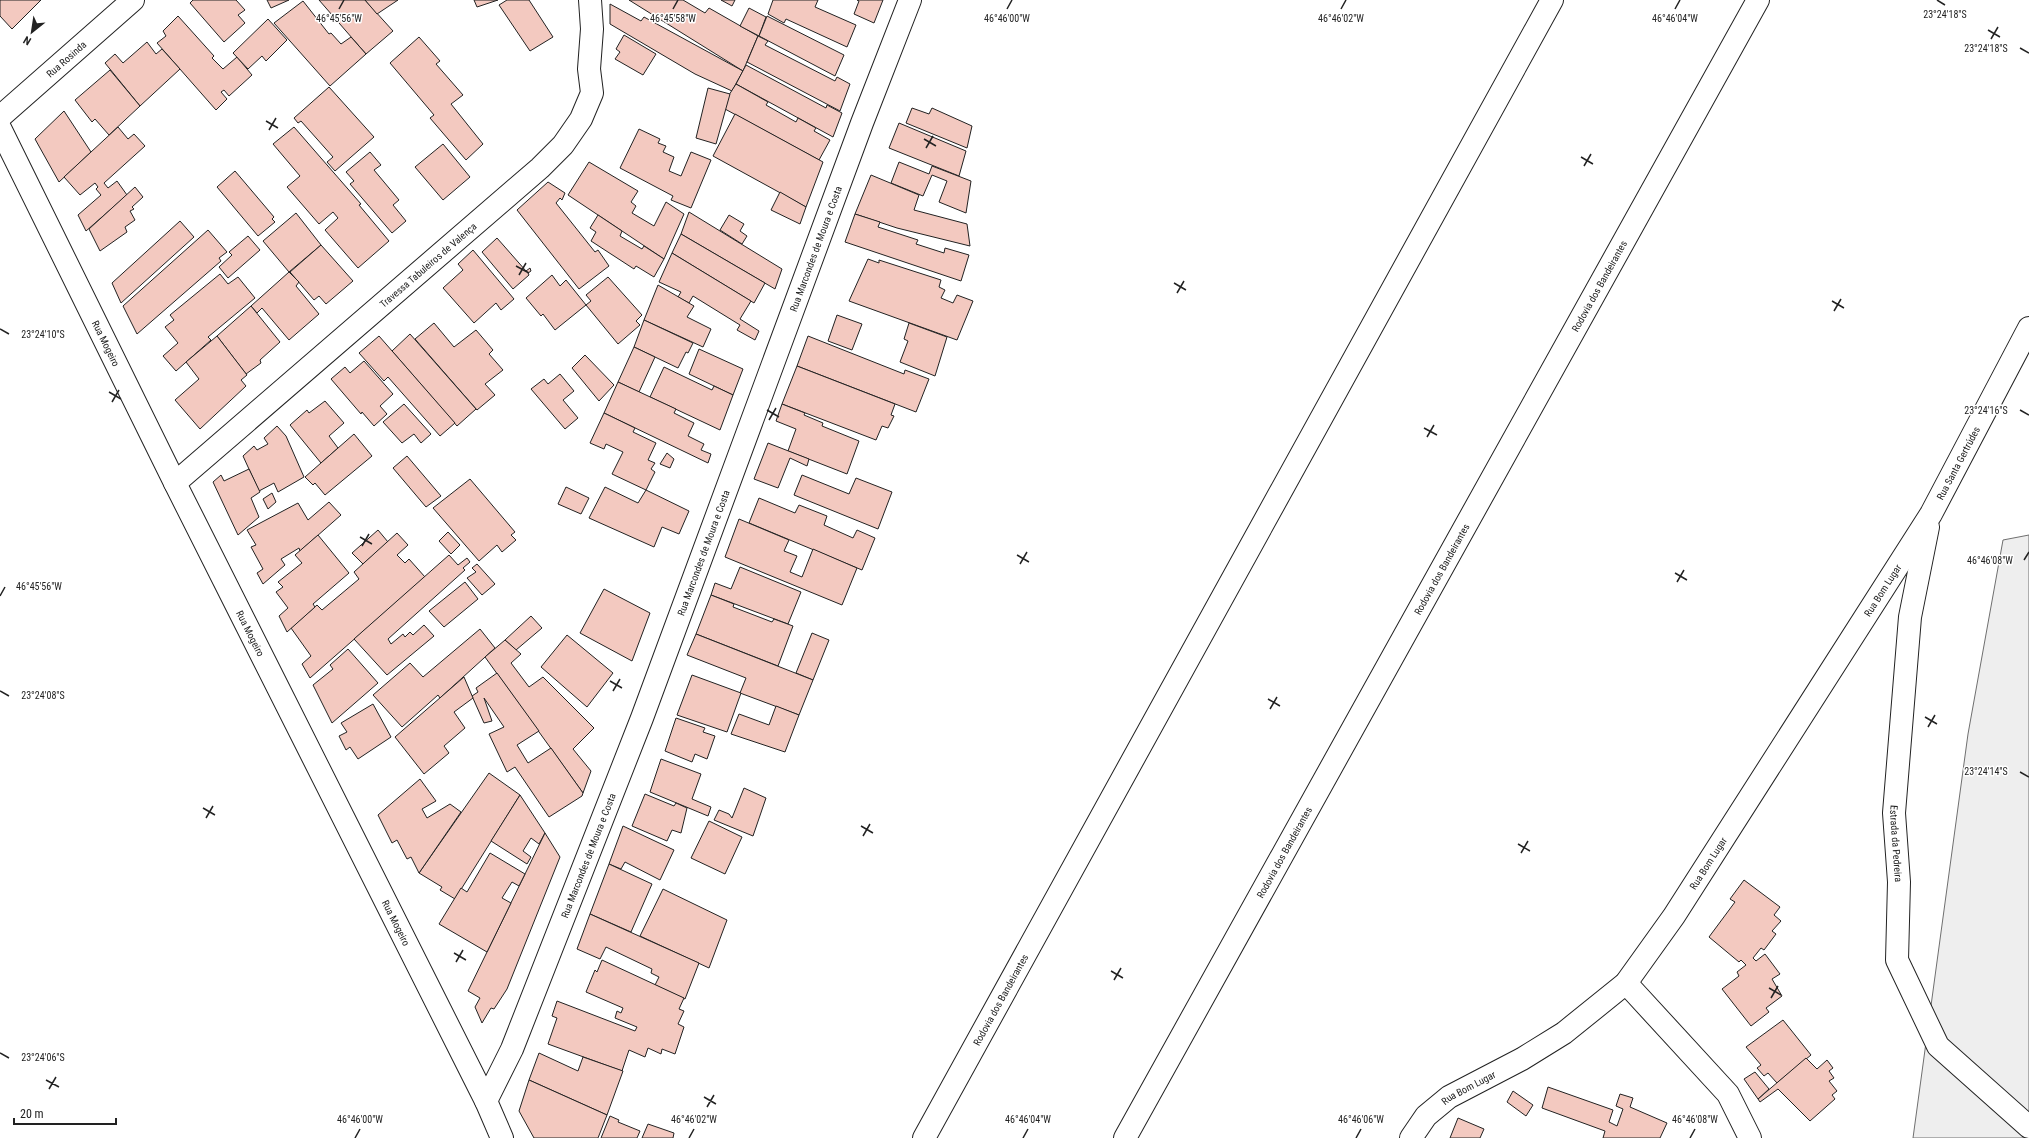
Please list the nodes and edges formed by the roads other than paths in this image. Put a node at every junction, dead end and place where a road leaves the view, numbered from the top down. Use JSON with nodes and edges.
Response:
{"nodes":[{"id":1,"x":133,"y":0,"type":"edge"},
{"id":2,"x":590,"y":0,"type":"edge"},
{"id":3,"x":910,"y":0,"type":"edge"},
{"id":4,"x":1552,"y":0,"type":"edge"},
{"id":5,"x":1758,"y":0,"type":"edge"},
{"id":6,"x":0,"y":117,"type":"edge"},
{"id":7,"x":0,"y":128,"type":"edge"},
{"id":8,"x":2029,"y":328,"type":"edge"},
{"id":9,"x":175,"y":483,"type":"junction"},
{"id":10,"x":1931,"y":514,"type":"junction"},
{"id":11,"x":1626,"y":983,"type":"junction"},
{"id":12,"x":486,"y":1101,"type":"junction"},
{"id":13,"x":2029,"y":1127,"type":"edge"},
{"id":14,"x":502,"y":1138,"type":"edge"},
{"id":15,"x":924,"y":1138,"type":"edge"},
{"id":16,"x":1125,"y":1138,"type":"edge"},
{"id":17,"x":1411,"y":1138,"type":"edge"},
{"id":18,"x":1750,"y":1138,"type":"edge"}],
"edges":[{"from":1,"to":6,"type":"main road","name":"Rua Rosinda"},
{"from":2,"to":9,"type":"main road","name":"Travessa Tabuleiros de Valença"},
{"from":3,"to":12,"type":"main road","name":"Rua Marcondes de Moura e Costa"},
{"from":4,"to":15,"type":"main road","name":"Rodovia dos Bandeirantes"},
{"from":5,"to":16,"type":"main road","name":"Rodovia dos Bandeirantes"},
{"from":7,"to":9,"type":"main road","name":"Rua Mogeiro"},
{"from":8,"to":10,"type":"main road","name":"Rua Santa Gertrúdes"},
{"from":9,"to":12,"type":"main road","name":"Rua Mogeiro"},
{"from":10,"to":11,"type":"main road","name":"Rua Bom Lugar"},
{"from":10,"to":13,"type":"main road","name":"Estrada da Pedreira"},
{"from":11,"to":17,"type":"main road","name":"Rua Bom Lugar"},
{"from":11,"to":18,"type":"main road"},
{"from":12,"to":14,"type":"main road","name":"Rua Mogeiro"}]}
